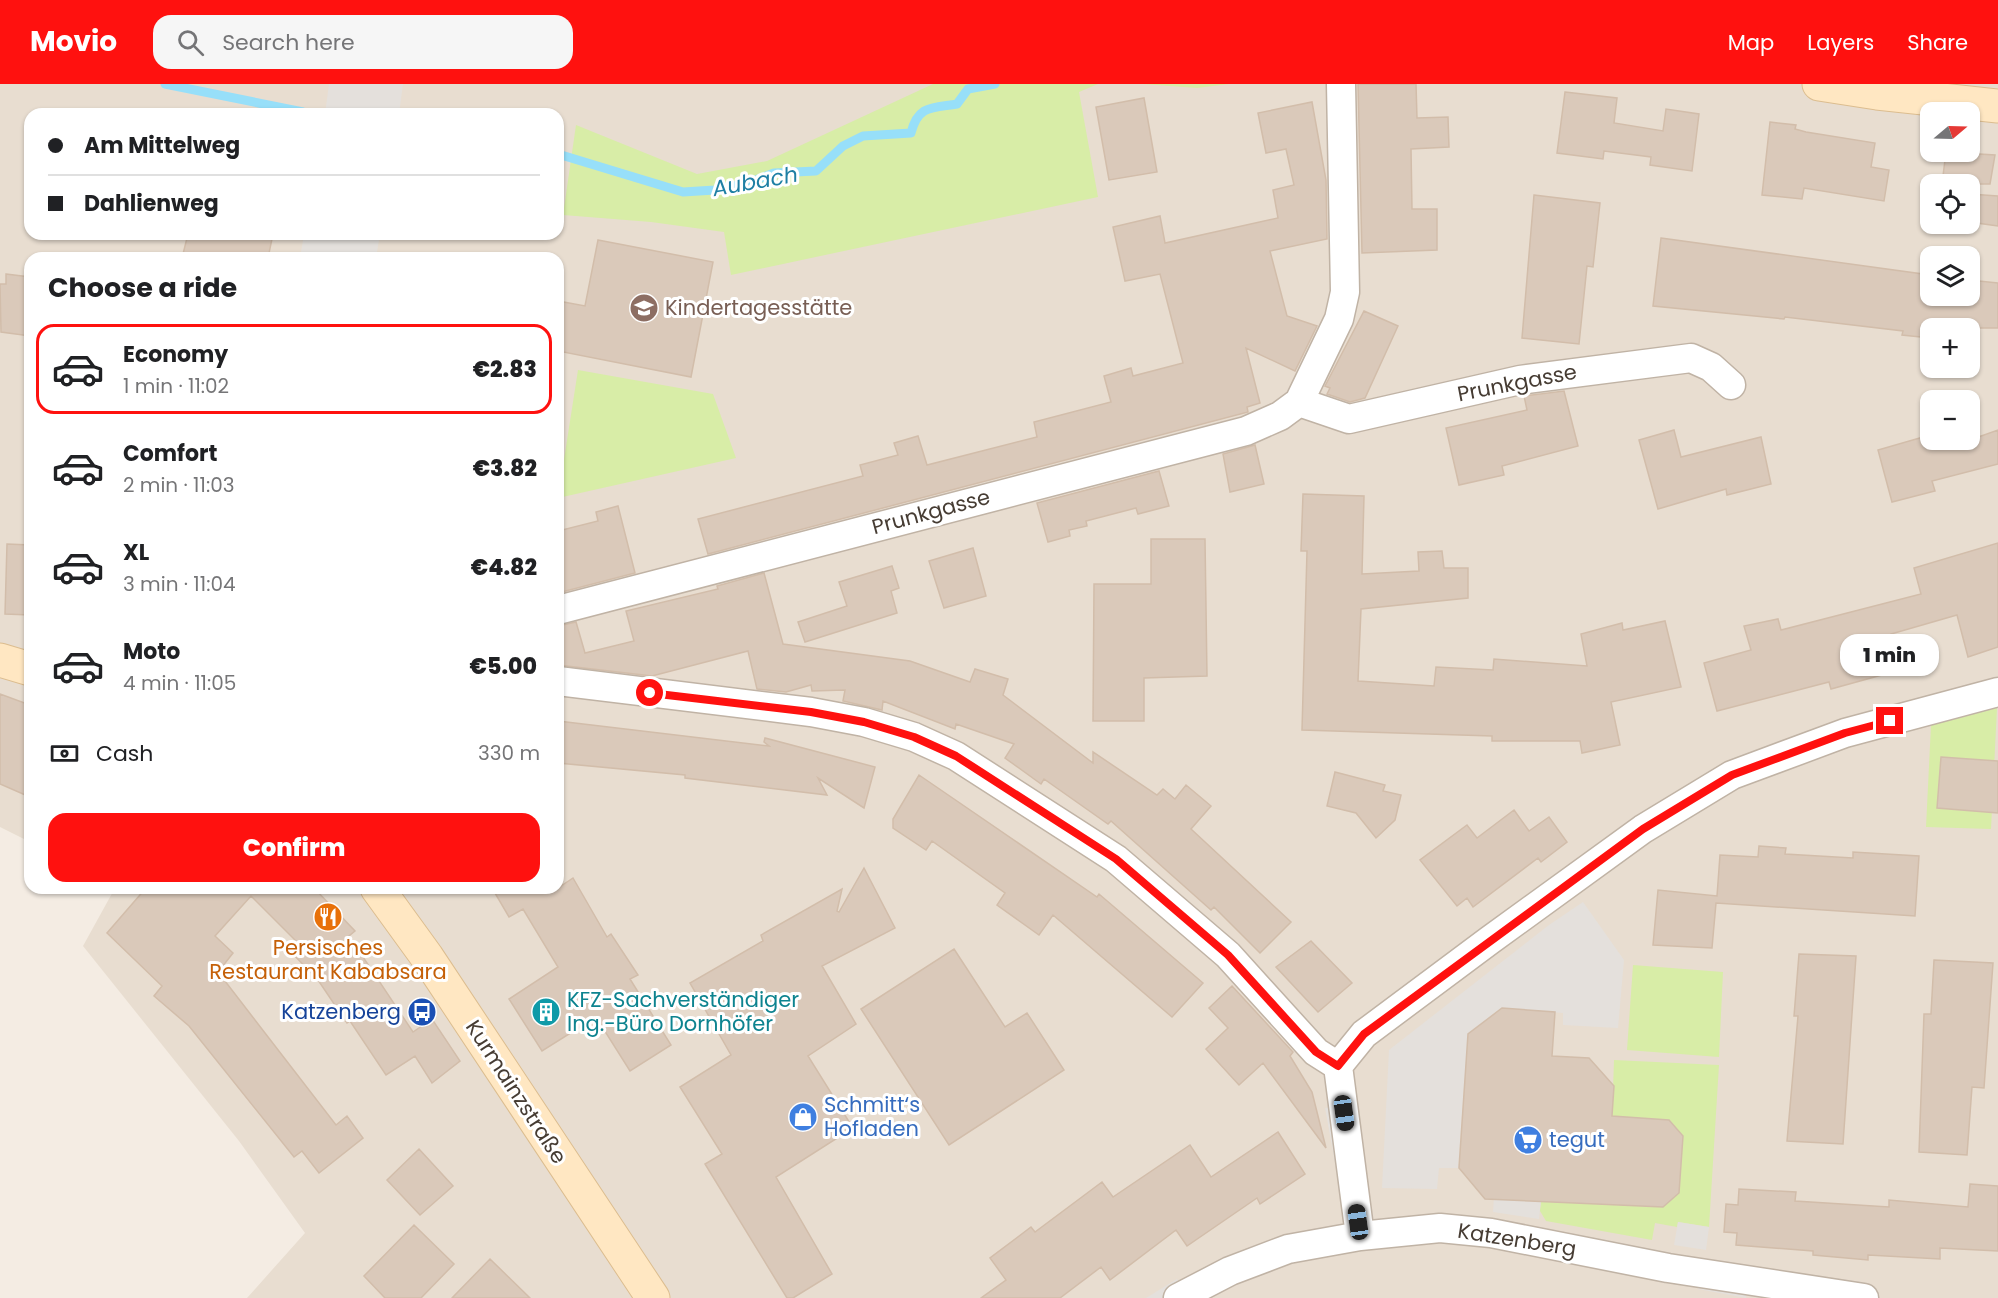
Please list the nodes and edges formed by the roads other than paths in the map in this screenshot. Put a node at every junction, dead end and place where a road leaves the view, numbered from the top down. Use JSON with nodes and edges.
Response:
{"nodes":[{"id":1,"x":1341,"y":84,"type":"edge"},
{"id":2,"x":1819,"y":84,"type":"edge"},
{"id":3,"x":1998,"y":106,"type":"edge"},
{"id":4,"x":1731,"y":385,"type":"dead end"},
{"id":5,"x":1299,"y":402,"type":"junction"},
{"id":6,"x":564,"y":608,"type":"edge"},
{"id":7,"x":0,"y":660,"type":"edge"},
{"id":8,"x":24,"y":667,"type":"edge"},
{"id":9,"x":564,"y":682,"type":"edge"},
{"id":10,"x":1998,"y":692,"type":"edge"},
{"id":11,"x":380,"y":894,"type":"edge"},
{"id":12,"x":1338,"y":1066,"type":"junction"},
{"id":13,"x":1360,"y":1236,"type":"junction"},
{"id":14,"x":653,"y":1298,"type":"edge"},
{"id":15,"x":1178,"y":1298,"type":"edge"},
{"id":16,"x":1864,"y":1298,"type":"edge"}],
"edges":[{"from":1,"to":5,"type":"street"},
{"from":2,"to":3,"type":"main road"},
{"from":4,"to":5,"type":"street","name":"Prunkgasse"},
{"from":5,"to":6,"type":"street","name":"Prunkgasse"},
{"from":7,"to":8,"type":"main road"},
{"from":9,"to":12,"type":"street"},
{"from":10,"to":12,"type":"street"},
{"from":11,"to":14,"type":"main road","name":"Kurmainzstraße"},
{"from":12,"to":13,"type":"street"},
{"from":13,"to":15,"type":"street","name":"Katzenberg"},
{"from":13,"to":16,"type":"street","name":"Katzenberg"}]}
